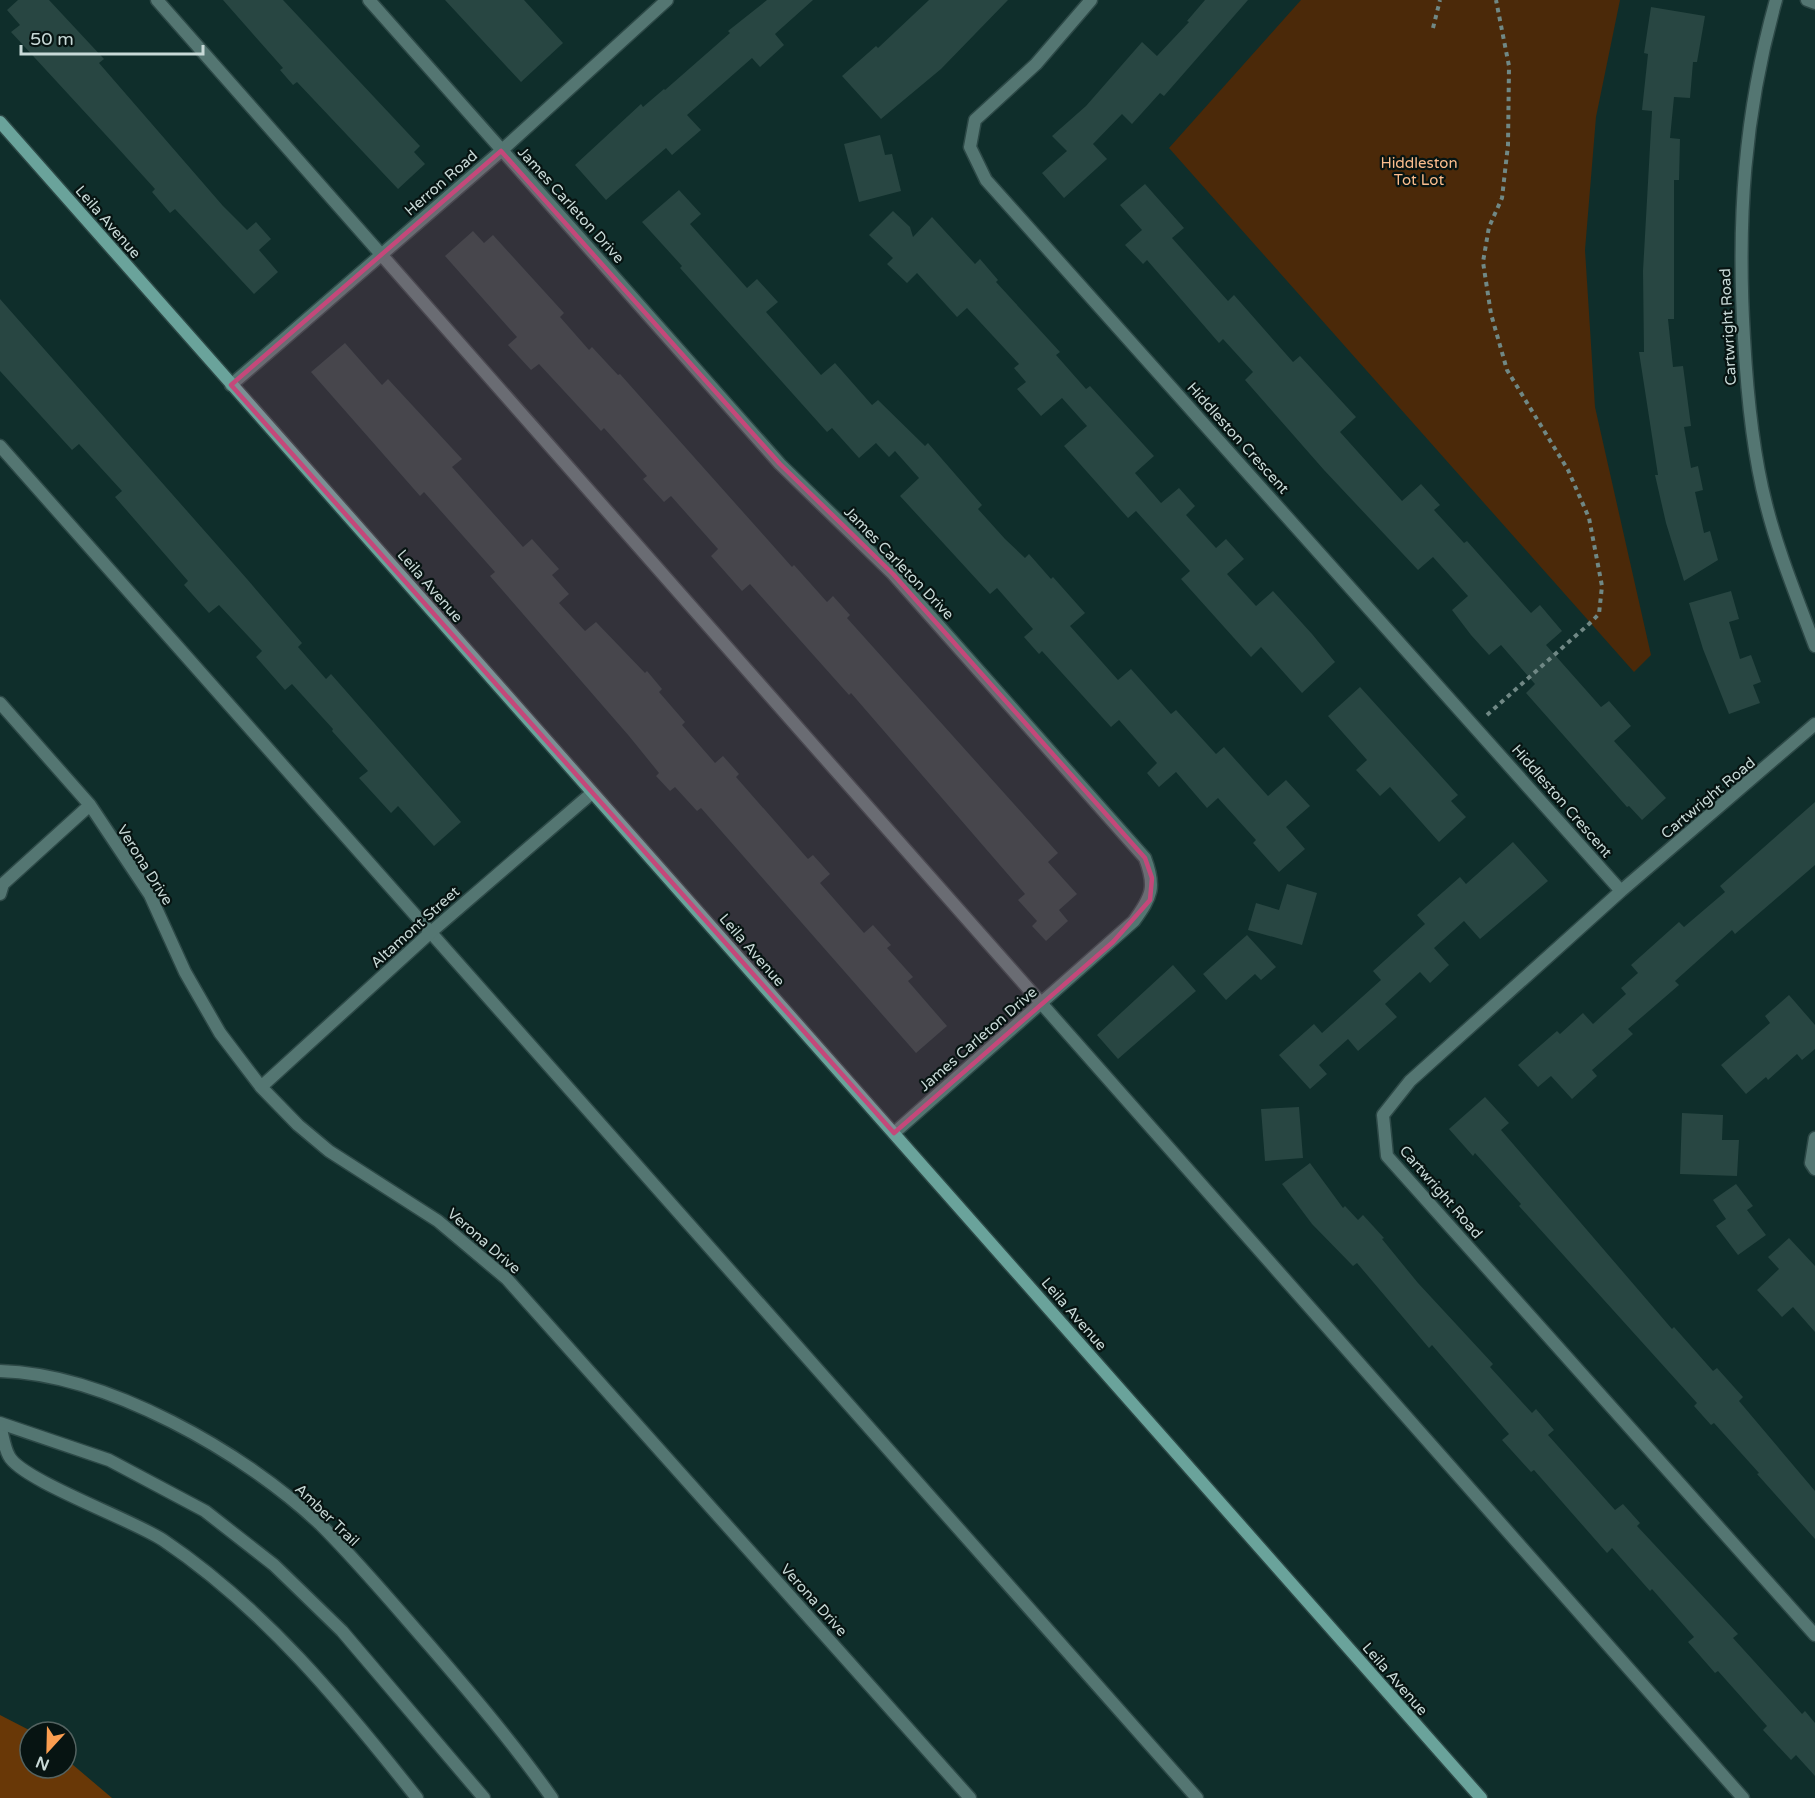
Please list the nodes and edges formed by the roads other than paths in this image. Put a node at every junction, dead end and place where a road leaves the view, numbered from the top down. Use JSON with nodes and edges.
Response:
{"nodes":[{"id":1,"x":157,"y":0,"type":"edge"},
{"id":2,"x":369,"y":0,"type":"edge"},
{"id":3,"x":667,"y":0,"type":"edge"},
{"id":4,"x":1091,"y":0,"type":"edge"},
{"id":5,"x":1776,"y":0,"type":"edge"},
{"id":6,"x":1807,"y":0,"type":"edge"},
{"id":7,"x":1815,"y":3,"type":"edge"},
{"id":8,"x":0,"y":122,"type":"edge"},
{"id":9,"x":501,"y":151,"type":"junction"},
{"id":10,"x":382,"y":255,"type":"junction"},
{"id":11,"x":231,"y":385,"type":"junction"},
{"id":12,"x":0,"y":446,"type":"edge"},
{"id":13,"x":1815,"y":646,"type":"edge"},
{"id":14,"x":0,"y":703,"type":"edge"},
{"id":15,"x":1815,"y":724,"type":"edge"},
{"id":16,"x":592,"y":793,"type":"junction"},
{"id":17,"x":90,"y":805,"type":"junction"},
{"id":18,"x":1,"y":887,"type":"edge"},
{"id":19,"x":1621,"y":891,"type":"junction"},
{"id":20,"x":431,"y":932,"type":"junction"},
{"id":21,"x":1039,"y":1004,"type":"junction"},
{"id":22,"x":261,"y":1087,"type":"junction"},
{"id":23,"x":894,"y":1133,"type":"junction"},
{"id":24,"x":1815,"y":1138,"type":"edge"},
{"id":25,"x":1815,"y":1169,"type":"edge"},
{"id":26,"x":0,"y":1371,"type":"edge"},
{"id":27,"x":0,"y":1425,"type":"edge"},
{"id":28,"x":1815,"y":1635,"type":"edge"},
{"id":29,"x":417,"y":1798,"type":"edge"},
{"id":30,"x":484,"y":1798,"type":"edge"},
{"id":31,"x":552,"y":1798,"type":"edge"},
{"id":32,"x":970,"y":1798,"type":"edge"},
{"id":33,"x":1197,"y":1798,"type":"edge"},
{"id":34,"x":1481,"y":1798,"type":"edge"},
{"id":35,"x":1743,"y":1798,"type":"edge"}],
"edges":[{"from":1,"to":10,"type":"street"},
{"from":2,"to":9,"type":"street","name":"James Carleton Drive"},
{"from":3,"to":9,"type":"street","name":"Herron Road"},
{"from":4,"to":19,"type":"street","name":"Hiddleston Crescent"},
{"from":5,"to":13,"type":"street","name":"Cartwright Road"},
{"from":6,"to":7,"type":"street"},
{"from":8,"to":11,"type":"street","name":"Leila Avenue"},
{"from":9,"to":10,"type":"street","name":"Herron Road"},
{"from":9,"to":21,"type":"street","name":"James Carleton Drive"},
{"from":10,"to":11,"type":"street","name":"Herron Road"},
{"from":10,"to":21,"type":"street"},
{"from":11,"to":16,"type":"street","name":"Leila Avenue"},
{"from":12,"to":20,"type":"street"},
{"from":14,"to":17,"type":"street","name":"Verona Drive"},
{"from":15,"to":19,"type":"street","name":"Cartwright Road"},
{"from":16,"to":20,"type":"street","name":"Altamont Street"},
{"from":16,"to":23,"type":"street","name":"Leila Avenue"},
{"from":17,"to":18,"type":"street"},
{"from":17,"to":22,"type":"street","name":"Verona Drive"},
{"from":19,"to":28,"type":"street","name":"Cartwright Road"},
{"from":20,"to":22,"type":"street","name":"Altamont Street"},
{"from":20,"to":33,"type":"street"},
{"from":21,"to":23,"type":"street","name":"James Carleton Drive"},
{"from":21,"to":35,"type":"street"},
{"from":22,"to":32,"type":"street","name":"Verona Drive"},
{"from":23,"to":34,"type":"street","name":"Leila Avenue"},
{"from":24,"to":25,"type":"street"},
{"from":26,"to":31,"type":"street","name":"Amber Trail"},
{"from":27,"to":29,"type":"street"},
{"from":27,"to":30,"type":"street"}]}
